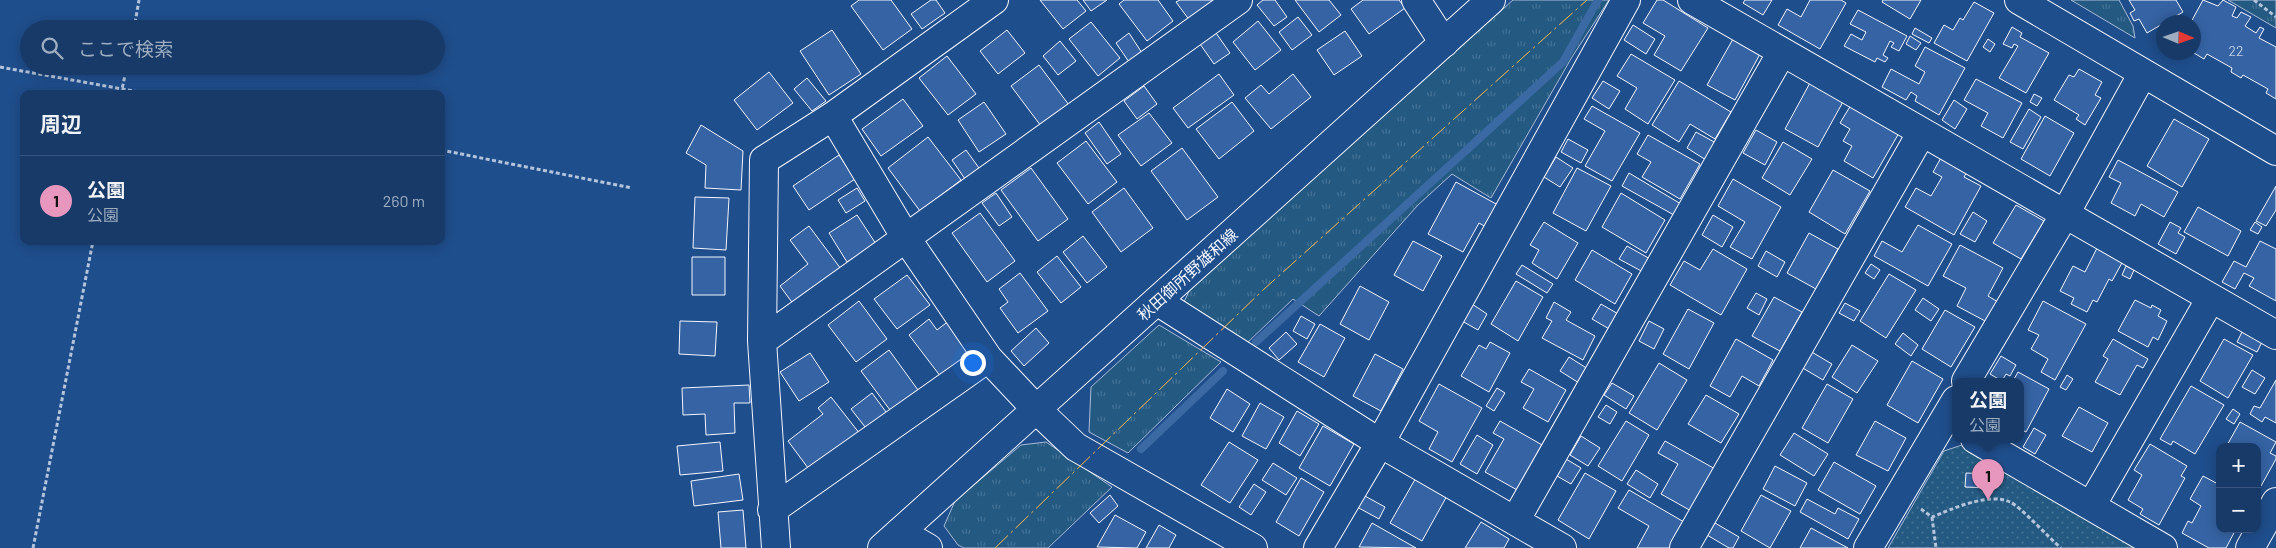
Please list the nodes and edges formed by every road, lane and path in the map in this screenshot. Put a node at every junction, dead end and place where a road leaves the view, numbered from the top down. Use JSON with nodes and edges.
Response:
{"nodes":[{"id":1,"x":139,"y":0,"type":"edge"},
{"id":2,"x":994,"y":0,"type":"edge"},
{"id":3,"x":1238,"y":0,"type":"edge"},
{"id":4,"x":1416,"y":0,"type":"edge"},
{"id":5,"x":1491,"y":0,"type":"edge"},
{"id":6,"x":1626,"y":0,"type":"edge"},
{"id":7,"x":1692,"y":0,"type":"edge"},
{"id":8,"x":2019,"y":0,"type":"edge"},
{"id":9,"x":2254,"y":0,"type":"edge"},
{"id":10,"x":2276,"y":17,"type":"edge"},
{"id":11,"x":136,"y":20,"type":"edge"},
{"id":12,"x":1444,"y":43,"type":"junction"},
{"id":13,"x":1782,"y":52,"type":"junction"},
{"id":14,"x":0,"y":66,"type":"edge"},
{"id":15,"x":20,"y":70,"type":"edge"},
{"id":16,"x":2143,"y":74,"type":"junction"},
{"id":17,"x":50,"y":75,"type":"edge"},
{"id":18,"x":124,"y":75,"type":"edge"},
{"id":19,"x":122,"y":88,"type":"junction"},
{"id":20,"x":131,"y":90,"type":"edge"},
{"id":21,"x":833,"y":116,"type":"junction"},
{"id":22,"x":1922,"y":132,"type":"junction"},
{"id":23,"x":445,"y":151,"type":"edge"},
{"id":24,"x":2276,"y":151,"type":"edge"},
{"id":25,"x":632,"y":188,"type":"dead end"},
{"id":26,"x":2065,"y":214,"type":"junction"},
{"id":27,"x":906,"y":238,"type":"junction"},
{"id":28,"x":92,"y":245,"type":"edge"},
{"id":29,"x":2211,"y":298,"type":"junction"},
{"id":30,"x":1158,"y":301,"type":"junction"},
{"id":31,"x":2276,"y":335,"type":"edge"},
{"id":32,"x":762,"y":342,"type":"junction"},
{"id":33,"x":988,"y":358,"type":"junction"},
{"id":34,"x":1968,"y":378,"type":"edge"},
{"id":35,"x":1036,"y":410,"type":"junction"},
{"id":36,"x":1951,"y":416,"type":"edge"},
{"id":37,"x":1380,"y":443,"type":"junction"},
{"id":38,"x":1981,"y":443,"type":"edge"},
{"id":39,"x":1900,"y":494,"type":"junction"},
{"id":40,"x":2276,"y":502,"type":"edge"},
{"id":41,"x":2091,"y":506,"type":"junction"},
{"id":42,"x":772,"y":510,"type":"junction"},
{"id":43,"x":1932,"y":517,"type":"junction"},
{"id":44,"x":1515,"y":521,"type":"junction"},
{"id":45,"x":891,"y":540,"type":"edge"},
{"id":46,"x":33,"y":548,"type":"edge"},
{"id":47,"x":776,"y":548,"type":"edge"},
{"id":48,"x":928,"y":548,"type":"edge"},
{"id":49,"x":1253,"y":548,"type":"edge"},
{"id":50,"x":1318,"y":548,"type":"edge"},
{"id":51,"x":1562,"y":548,"type":"edge"},
{"id":52,"x":1684,"y":548,"type":"edge"},
{"id":53,"x":1868,"y":548,"type":"edge"},
{"id":54,"x":1936,"y":548,"type":"edge"},
{"id":55,"x":2062,"y":548,"type":"edge"},
{"id":56,"x":2163,"y":548,"type":"edge"},
{"id":57,"x":2250,"y":548,"type":"edge"}],
"edges":[{"from":1,"to":11,"type":"path"},
{"from":2,"to":21,"type":"street"},
{"from":3,"to":27,"type":"street"},
{"from":4,"to":12,"type":"street"},
{"from":5,"to":12,"type":"street","name":"秋田御所野雄和線"},
{"from":6,"to":37,"type":"street"},
{"from":7,"to":13,"type":"street"},
{"from":8,"to":16,"type":"street"},
{"from":9,"to":10,"type":"path"},
{"from":12,"to":30,"type":"street","name":"秋田御所野雄和線"},
{"from":13,"to":22,"type":"street"},
{"from":13,"to":44,"type":"street"},
{"from":14,"to":15,"type":"path"},
{"from":16,"to":24,"type":"street"},
{"from":16,"to":26,"type":"street"},
{"from":17,"to":19,"type":"path"},
{"from":18,"to":19,"type":"path"},
{"from":19,"to":20,"type":"path"},
{"from":21,"to":27,"type":"street"},
{"from":21,"to":32,"type":"street"},
{"from":22,"to":26,"type":"street"},
{"from":22,"to":52,"type":"street"},
{"from":23,"to":25,"type":"path"},
{"from":26,"to":29,"type":"street"},
{"from":26,"to":34,"type":"street"},
{"from":27,"to":32,"type":"street"},
{"from":27,"to":33,"type":"street"},
{"from":28,"to":46,"type":"path"},
{"from":29,"to":31,"type":"street"},
{"from":29,"to":41,"type":"street"},
{"from":30,"to":35,"type":"street","name":"秋田御所野雄和線"},
{"from":30,"to":37,"type":"street"},
{"from":32,"to":42,"type":"street"},
{"from":33,"to":35,"type":"street"},
{"from":33,"to":42,"type":"street"},
{"from":35,"to":45,"type":"street","name":"秋田御所野雄和線"},
{"from":35,"to":49,"type":"street"},
{"from":36,"to":39,"type":"street"},
{"from":37,"to":44,"type":"street"},
{"from":37,"to":50,"type":"street"},
{"from":38,"to":41,"type":"street"},
{"from":39,"to":43,"type":"path"},
{"from":39,"to":53,"type":"street"},
{"from":40,"to":57,"type":"street"},
{"from":41,"to":56,"type":"street"},
{"from":42,"to":47,"type":"street"},
{"from":43,"to":54,"type":"path"},
{"from":43,"to":55,"type":"path"},
{"from":44,"to":51,"type":"street"},
{"from":45,"to":48,"type":"street"}]}
